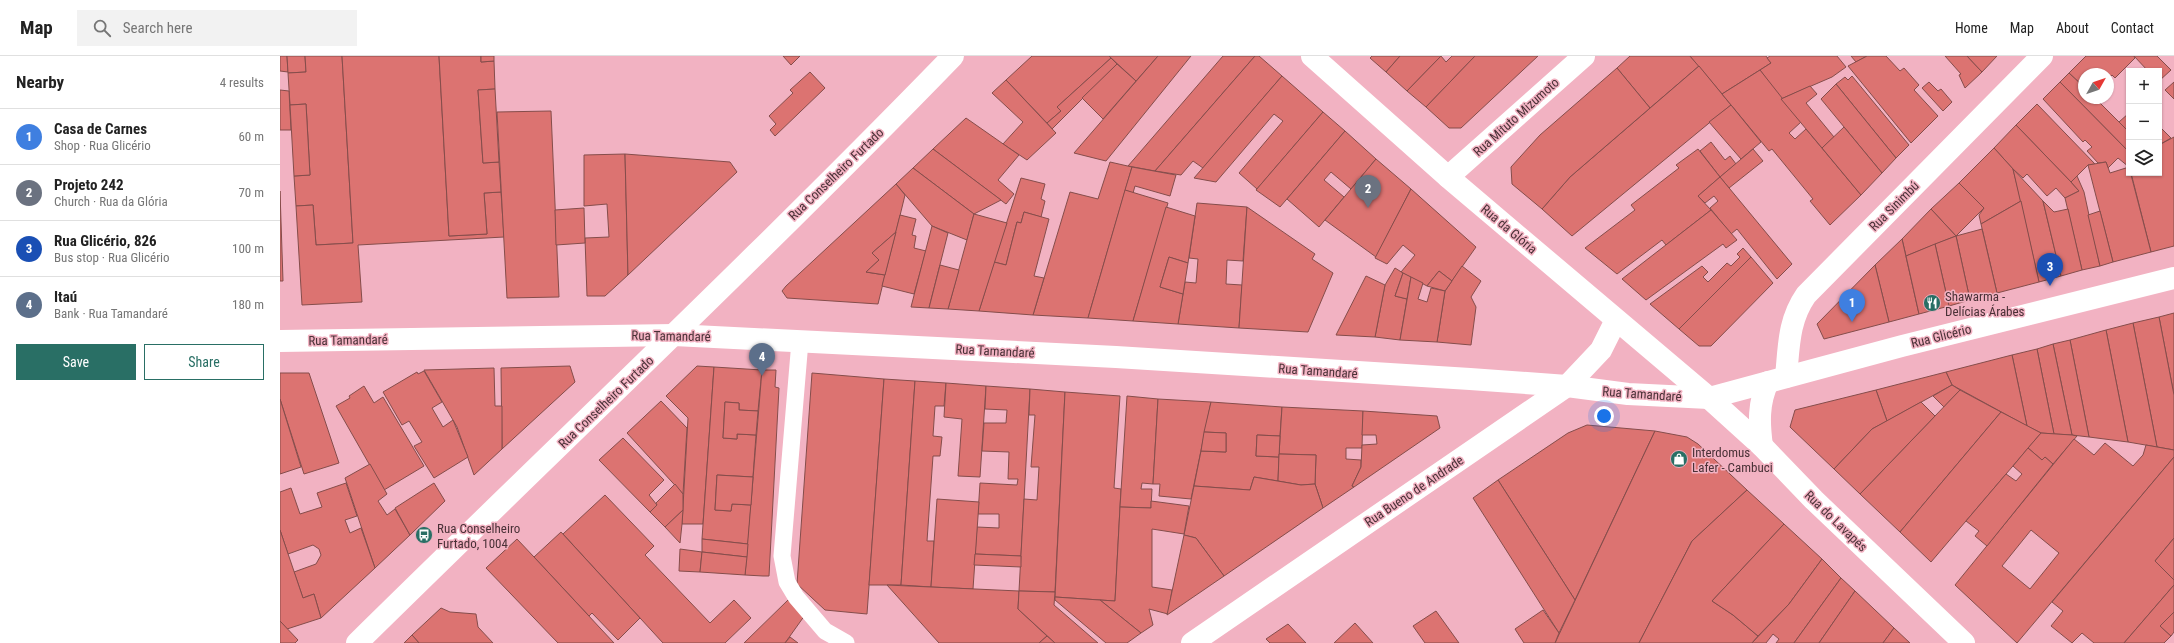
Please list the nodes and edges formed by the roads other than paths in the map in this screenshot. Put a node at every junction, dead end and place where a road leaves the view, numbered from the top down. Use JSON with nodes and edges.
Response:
{"nodes":[{"id":1,"x":953,"y":56,"type":"edge"},
{"id":2,"x":1312,"y":56,"type":"edge"},
{"id":3,"x":1584,"y":56,"type":"edge"},
{"id":4,"x":2042,"y":56,"type":"edge"},
{"id":5,"x":1448,"y":177,"type":"junction"},
{"id":6,"x":2174,"y":278,"type":"edge"},
{"id":7,"x":1616,"y":320,"type":"junction"},
{"id":8,"x":674,"y":335,"type":"junction"},
{"id":9,"x":280,"y":341,"type":"edge"},
{"id":10,"x":800,"y":341,"type":"junction"},
{"id":11,"x":1777,"y":380,"type":"junction"},
{"id":12,"x":1567,"y":386,"type":"junction"},
{"id":13,"x":1709,"y":398,"type":"junction"},
{"id":14,"x":1762,"y":446,"type":"junction"},
{"id":15,"x":357,"y":643,"type":"edge"},
{"id":16,"x":846,"y":643,"type":"edge"},
{"id":17,"x":1192,"y":643,"type":"edge"},
{"id":18,"x":1964,"y":643,"type":"edge"}],
"edges":[{"from":1,"to":8,"type":"street","name":"Rua Conselheiro Furtado"},
{"from":2,"to":5,"type":"street","name":"Rua da Glória"},
{"from":3,"to":5,"type":"street","name":"Rua Mituto Mizumoto"},
{"from":4,"to":11,"type":"street","name":"Rua Sinimbú"},
{"from":5,"to":7,"type":"street","name":"Rua da Glória"},
{"from":6,"to":11,"type":"street","name":"Rua Glicério"},
{"from":7,"to":12,"type":"street","name":"Rua Bueno de Andrade"},
{"from":7,"to":13,"type":"street","name":"Rua da Glória"},
{"from":8,"to":9,"type":"street","name":"Rua Tamandaré"},
{"from":8,"to":10,"type":"street","name":"Rua Tamandaré"},
{"from":8,"to":15,"type":"street","name":"Rua Conselheiro Furtado"},
{"from":10,"to":12,"type":"street","name":"Rua Tamandaré"},
{"from":10,"to":16,"type":"lane"},
{"from":11,"to":13,"type":"street","name":"Rua Glicério"},
{"from":11,"to":14,"type":"street","name":"Rua Sinimbú"},
{"from":12,"to":13,"type":"street","name":"Rua Tamandaré"},
{"from":12,"to":17,"type":"street","name":"Rua Bueno de Andrade"},
{"from":13,"to":14,"type":"street","name":"Rua do Lavapés"},
{"from":14,"to":18,"type":"street","name":"Rua do Lavapés"}]}
